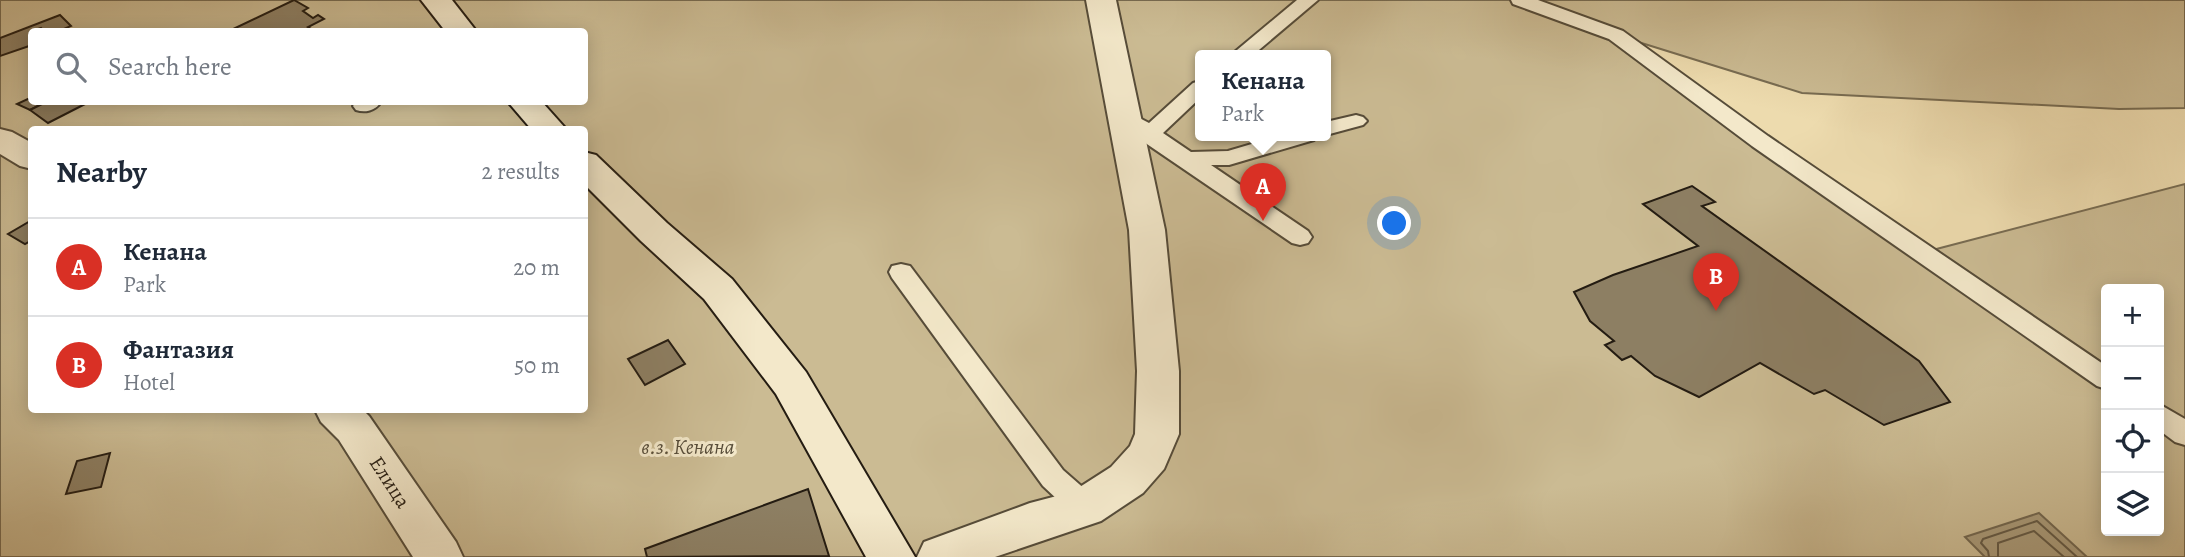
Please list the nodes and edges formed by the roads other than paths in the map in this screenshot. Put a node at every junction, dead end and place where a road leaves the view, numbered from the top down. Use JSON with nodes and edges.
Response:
{"nodes":[{"id":1,"x":436,"y":0,"type":"edge"},
{"id":2,"x":1101,"y":0,"type":"edge"},
{"id":3,"x":1310,"y":0,"type":"edge"},
{"id":4,"x":1520,"y":0,"type":"edge"},
{"id":5,"x":459,"y":28,"type":"edge"},
{"id":6,"x":1247,"y":50,"type":"edge"},
{"id":7,"x":1195,"y":90,"type":"edge"},
{"id":8,"x":527,"y":105,"type":"edge"},
{"id":9,"x":1356,"y":121,"type":"dead end"},
{"id":10,"x":1137,"y":125,"type":"junction"},
{"id":11,"x":547,"y":126,"type":"edge"},
{"id":12,"x":1331,"y":128,"type":"edge"},
{"id":13,"x":0,"y":139,"type":"edge"},
{"id":14,"x":1286,"y":141,"type":"edge"},
{"id":15,"x":28,"y":156,"type":"edge"},
{"id":16,"x":1186,"y":159,"type":"junction"},
{"id":17,"x":588,"y":167,"type":"edge"},
{"id":18,"x":1300,"y":237,"type":"dead end"},
{"id":19,"x":901,"y":272,"type":"dead end"},
{"id":20,"x":2101,"y":376,"type":"edge"},
{"id":21,"x":340,"y":413,"type":"edge"},
{"id":22,"x":2164,"y":419,"type":"edge"},
{"id":23,"x":2185,"y":434,"type":"edge"},
{"id":24,"x":1085,"y":507,"type":"junction"},
{"id":25,"x":439,"y":557,"type":"edge"},
{"id":26,"x":891,"y":557,"type":"edge"},
{"id":27,"x":940,"y":557,"type":"edge"}],
"edges":[{"from":1,"to":5,"type":"street"},
{"from":2,"to":10,"type":"street"},
{"from":3,"to":6,"type":"lane"},
{"from":4,"to":20,"type":"lane"},
{"from":7,"to":10,"type":"lane"},
{"from":8,"to":11,"type":"street"},
{"from":9,"to":12,"type":"lane"},
{"from":10,"to":16,"type":"lane"},
{"from":10,"to":24,"type":"street"},
{"from":13,"to":15,"type":"street"},
{"from":14,"to":16,"type":"lane"},
{"from":16,"to":18,"type":"lane"},
{"from":17,"to":26,"type":"street"},
{"from":19,"to":24,"type":"lane"},
{"from":21,"to":25,"type":"street","name":"Елица"},
{"from":22,"to":23,"type":"lane"},
{"from":24,"to":27,"type":"street"}]}
